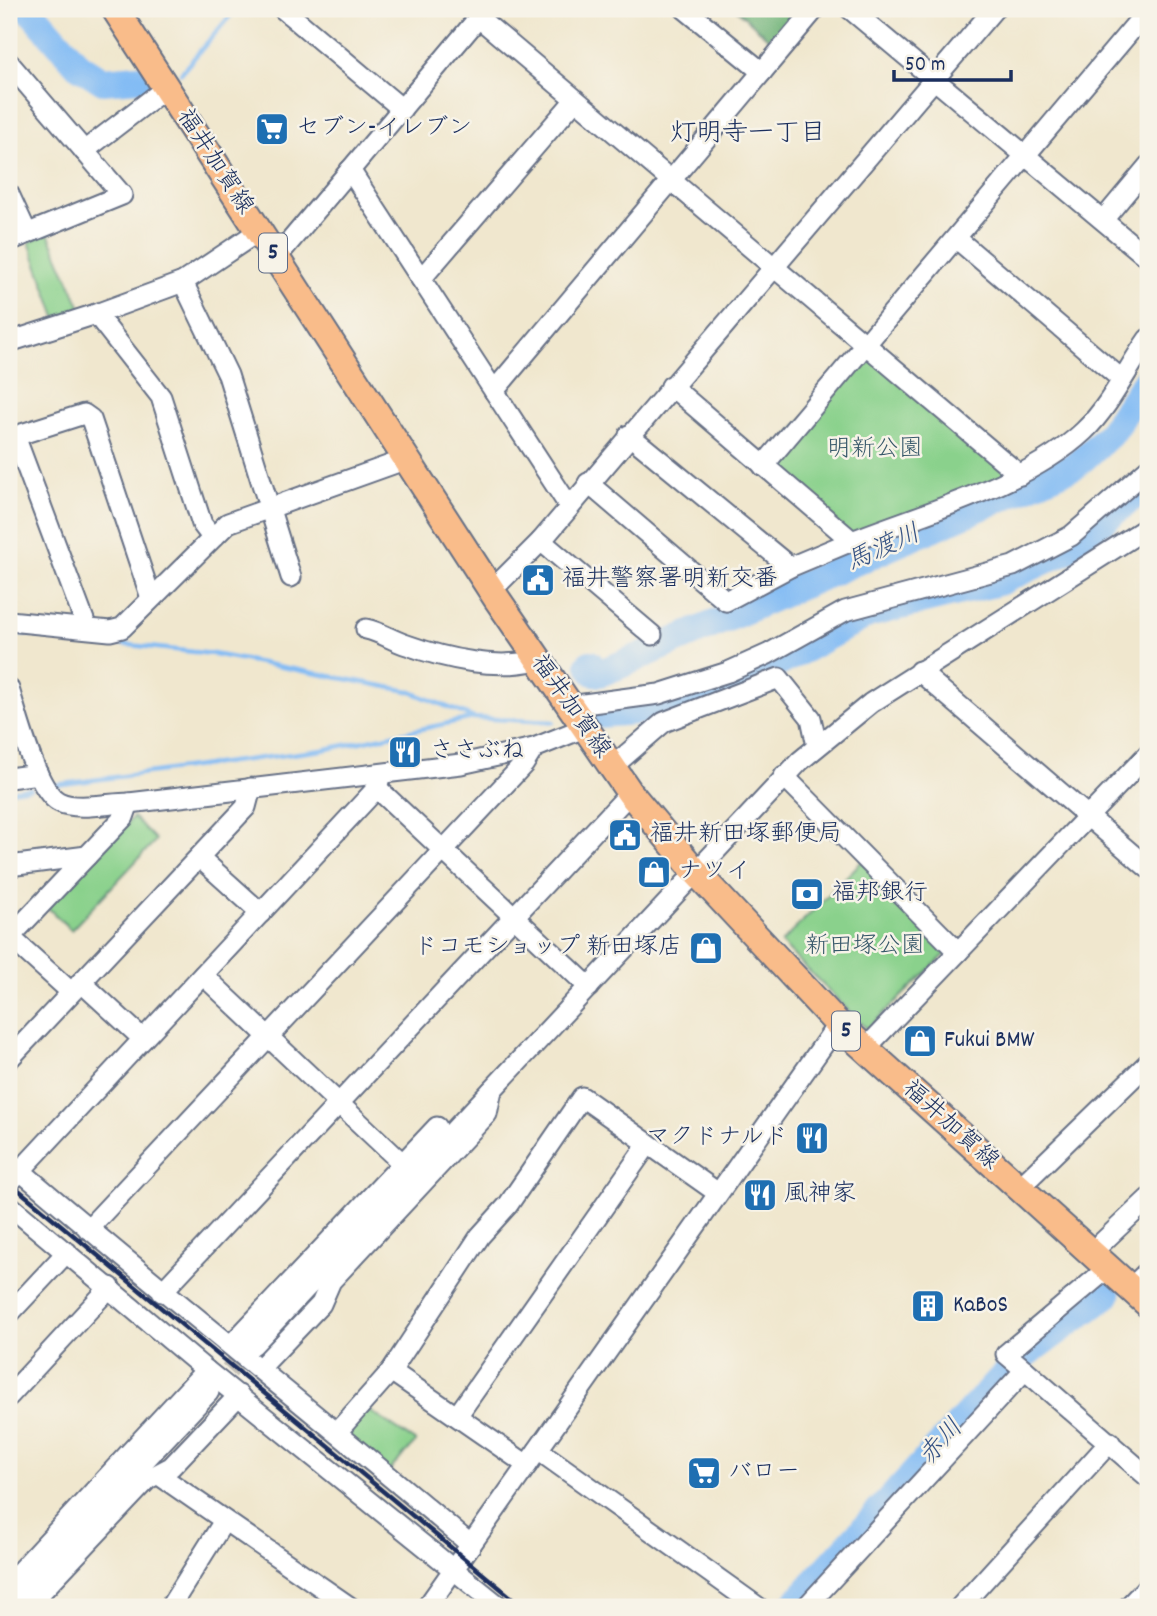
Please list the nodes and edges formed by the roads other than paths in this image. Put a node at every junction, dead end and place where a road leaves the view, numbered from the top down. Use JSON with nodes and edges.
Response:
{"nodes":[{"id":1,"x":115,"y":9,"type":"edge"},
{"id":2,"x":283,"y":9,"type":"edge"},
{"id":3,"x":685,"y":9,"type":"edge"},
{"id":4,"x":816,"y":9,"type":"edge"},
{"id":5,"x":850,"y":9,"type":"edge"},
{"id":6,"x":994,"y":9,"type":"edge"},
{"id":7,"x":1148,"y":10,"type":"edge"},
{"id":8,"x":482,"y":12,"type":"edge"},
{"id":9,"x":9,"y":63,"type":"edge"},
{"id":10,"x":762,"y":72,"type":"junction"},
{"id":11,"x":933,"y":78,"type":"junction"},
{"id":12,"x":166,"y":88,"type":"junction"},
{"id":13,"x":575,"y":100,"type":"junction"},
{"id":14,"x":402,"y":109,"type":"junction"},
{"id":15,"x":84,"y":151,"type":"junction"},
{"id":16,"x":1026,"y":156,"type":"junction"},
{"id":17,"x":1148,"y":166,"type":"edge"},
{"id":18,"x":350,"y":170,"type":"junction"},
{"id":19,"x":671,"y":180,"type":"junction"},
{"id":20,"x":9,"y":194,"type":"edge"},
{"id":21,"x":1103,"y":220,"type":"junction"},
{"id":22,"x":259,"y":231,"type":"junction"},
{"id":23,"x":27,"y":233,"type":"junction"},
{"id":24,"x":957,"y":239,"type":"junction"},
{"id":25,"x":9,"y":241,"type":"edge"},
{"id":26,"x":275,"y":258,"type":"junction"},
{"id":27,"x":1148,"y":258,"type":"edge"},
{"id":28,"x":772,"y":266,"type":"junction"},
{"id":29,"x":421,"y":279,"type":"junction"},
{"id":30,"x":183,"y":282,"type":"junction"},
{"id":31,"x":96,"y":314,"type":"junction"},
{"id":32,"x":1148,"y":339,"type":"edge"},
{"id":33,"x":9,"y":342,"type":"edge"},
{"id":34,"x":866,"y":345,"type":"junction"},
{"id":35,"x":1120,"y":378,"type":"junction"},
{"id":36,"x":671,"y":386,"type":"junction"},
{"id":37,"x":494,"y":391,"type":"junction"},
{"id":38,"x":629,"y":435,"type":"junction"},
{"id":39,"x":12,"y":437,"type":"edge"},
{"id":40,"x":407,"y":458,"type":"junction"},
{"id":41,"x":763,"y":466,"type":"junction"},
{"id":42,"x":1148,"y":469,"type":"edge"},
{"id":43,"x":1020,"y":475,"type":"junction"},
{"id":44,"x":588,"y":483,"type":"junction"},
{"id":45,"x":569,"y":506,"type":"junction"},
{"id":46,"x":270,"y":508,"type":"junction"},
{"id":47,"x":1146,"y":527,"type":"edge"},
{"id":48,"x":211,"y":536,"type":"junction"},
{"id":49,"x":541,"y":541,"type":"junction"},
{"id":50,"x":852,"y":541,"type":"junction"},
{"id":51,"x":790,"y":567,"type":"junction"},
{"id":52,"x":291,"y":577,"type":"dead end"},
{"id":53,"x":488,"y":586,"type":"junction"},
{"id":54,"x":151,"y":598,"type":"junction"},
{"id":55,"x":9,"y":621,"type":"edge"},
{"id":56,"x":87,"y":628,"type":"junction"},
{"id":57,"x":366,"y":629,"type":"dead end"},
{"id":58,"x":652,"y":635,"type":"dead end"},
{"id":59,"x":537,"y":660,"type":"junction"},
{"id":60,"x":919,"y":671,"type":"junction"},
{"id":61,"x":9,"y":690,"type":"edge"},
{"id":62,"x":576,"y":717,"type":"junction"},
{"id":63,"x":817,"y":746,"type":"junction"},
{"id":64,"x":534,"y":748,"type":"junction"},
{"id":65,"x":1148,"y":754,"type":"edge"},
{"id":66,"x":612,"y":767,"type":"junction"},
{"id":67,"x":38,"y":774,"type":"junction"},
{"id":68,"x":784,"y":776,"type":"junction"},
{"id":69,"x":9,"y":778,"type":"edge"},
{"id":70,"x":379,"y":781,"type":"junction"},
{"id":71,"x":251,"y":788,"type":"junction"},
{"id":72,"x":630,"y":793,"type":"junction"},
{"id":73,"x":129,"y":803,"type":"junction"},
{"id":74,"x":1088,"y":815,"type":"junction"},
{"id":75,"x":443,"y":851,"type":"junction"},
{"id":76,"x":86,"y":856,"type":"junction"},
{"id":77,"x":200,"y":858,"type":"junction"},
{"id":78,"x":9,"y":866,"type":"edge"},
{"id":79,"x":1148,"y":868,"type":"edge"},
{"id":80,"x":695,"y":871,"type":"junction"},
{"id":81,"x":261,"y":913,"type":"junction"},
{"id":82,"x":515,"y":917,"type":"junction"},
{"id":83,"x":9,"y":938,"type":"edge"},
{"id":84,"x":958,"y":951,"type":"junction"},
{"id":85,"x":203,"y":975,"type":"junction"},
{"id":86,"x":76,"y":987,"type":"junction"},
{"id":87,"x":589,"y":987,"type":"junction"},
{"id":88,"x":838,"y":1024,"type":"junction"},
{"id":89,"x":269,"y":1037,"type":"junction"},
{"id":90,"x":143,"y":1039,"type":"junction"},
{"id":91,"x":865,"y":1049,"type":"junction"},
{"id":92,"x":9,"y":1059,"type":"edge"},
{"id":93,"x":1148,"y":1063,"type":"edge"},
{"id":94,"x":492,"y":1088,"type":"junction"},
{"id":95,"x":339,"y":1104,"type":"junction"},
{"id":96,"x":648,"y":1144,"type":"junction"},
{"id":97,"x":403,"y":1164,"type":"junction"},
{"id":98,"x":12,"y":1172,"type":"edge"},
{"id":99,"x":1019,"y":1188,"type":"junction"},
{"id":100,"x":718,"y":1193,"type":"junction"},
{"id":101,"x":1148,"y":1199,"type":"edge"},
{"id":102,"x":9,"y":1205,"type":"edge"},
{"id":103,"x":88,"y":1229,"type":"junction"},
{"id":104,"x":67,"y":1252,"type":"junction"},
{"id":105,"x":1100,"y":1260,"type":"junction"},
{"id":106,"x":110,"y":1287,"type":"junction"},
{"id":107,"x":1142,"y":1288,"type":"edge"},
{"id":108,"x":162,"y":1292,"type":"junction"},
{"id":109,"x":9,"y":1314,"type":"edge"},
{"id":110,"x":231,"y":1345,"type":"junction"},
{"id":111,"x":253,"y":1345,"type":"tunnel mouth"},
{"id":112,"x":260,"y":1368,"type":"junction"},
{"id":113,"x":206,"y":1370,"type":"junction"},
{"id":114,"x":1025,"y":1370,"type":"junction"},
{"id":115,"x":391,"y":1371,"type":"junction"},
{"id":116,"x":209,"y":1392,"type":"tunnel mouth"},
{"id":117,"x":239,"y":1395,"type":"junction"},
{"id":118,"x":9,"y":1396,"type":"edge"},
{"id":119,"x":457,"y":1416,"type":"junction"},
{"id":120,"x":338,"y":1431,"type":"junction"},
{"id":121,"x":1110,"y":1442,"type":"junction"},
{"id":122,"x":533,"y":1457,"type":"junction"},
{"id":123,"x":159,"y":1475,"type":"junction"},
{"id":124,"x":1148,"y":1477,"type":"edge"},
{"id":125,"x":225,"y":1521,"type":"junction"},
{"id":126,"x":471,"y":1545,"type":"junction"},
{"id":127,"x":453,"y":1569,"type":"junction"},
{"id":128,"x":9,"y":1583,"type":"edge"},
{"id":129,"x":1148,"y":1586,"type":"edge"},
{"id":130,"x":9,"y":1605,"type":"edge"},
{"id":131,"x":27,"y":1607,"type":"edge"},
{"id":132,"x":170,"y":1607,"type":"edge"},
{"id":133,"x":350,"y":1607,"type":"edge"},
{"id":134,"x":428,"y":1607,"type":"edge"},
{"id":135,"x":500,"y":1607,"type":"edge"},
{"id":136,"x":758,"y":1607,"type":"edge"},
{"id":137,"x":806,"y":1607,"type":"edge"},
{"id":138,"x":960,"y":1607,"type":"edge"},
{"id":139,"x":1128,"y":1607,"type":"edge"}],
"edges":[{"from":1,"to":12,"type":"main road","name":"福井加賀線","number":"5"},
{"from":2,"to":14,"type":"street"},
{"from":3,"to":10,"type":"street"},
{"from":4,"to":10,"type":"street"},
{"from":5,"to":11,"type":"street"},
{"from":6,"to":11,"type":"street"},
{"from":7,"to":16,"type":"street"},
{"from":8,"to":13,"type":"street"},
{"from":8,"to":14,"type":"street"},
{"from":9,"to":15,"type":"street"},
{"from":10,"to":19,"type":"street"},
{"from":11,"to":16,"type":"street"},
{"from":11,"to":28,"type":"street"},
{"from":12,"to":15,"type":"street"},
{"from":12,"to":22,"type":"main road","name":"福井加賀線","number":"5"},
{"from":13,"to":19,"type":"street"},
{"from":13,"to":29,"type":"street"},
{"from":14,"to":18,"type":"street"},
{"from":15,"to":23,"type":"street"},
{"from":16,"to":21,"type":"street"},
{"from":16,"to":24,"type":"street"},
{"from":17,"to":21,"type":"street"},
{"from":18,"to":26,"type":"street"},
{"from":18,"to":29,"type":"street"},
{"from":19,"to":28,"type":"street"},
{"from":19,"to":37,"type":"street"},
{"from":20,"to":23,"type":"street"},
{"from":21,"to":27,"type":"street"},
{"from":22,"to":26,"type":"main road","name":"福井加賀線","number":"5"},
{"from":22,"to":30,"type":"street"},
{"from":23,"to":25,"type":"street"},
{"from":24,"to":34,"type":"street"},
{"from":24,"to":35,"type":"street"},
{"from":26,"to":40,"type":"main road","name":"福井加賀線","number":"5"},
{"from":28,"to":34,"type":"street"},
{"from":28,"to":36,"type":"street"},
{"from":29,"to":37,"type":"street"},
{"from":30,"to":31,"type":"street"},
{"from":30,"to":46,"type":"street"},
{"from":31,"to":33,"type":"street"},
{"from":31,"to":48,"type":"street"},
{"from":32,"to":35,"type":"street"},
{"from":34,"to":41,"type":"street"},
{"from":34,"to":43,"type":"street"},
{"from":35,"to":43,"type":"street"},
{"from":36,"to":38,"type":"street"},
{"from":36,"to":41,"type":"street"},
{"from":37,"to":45,"type":"street"},
{"from":38,"to":44,"type":"street"},
{"from":38,"to":51,"type":"street"},
{"from":39,"to":54,"type":"street"},
{"from":39,"to":56,"type":"street"},
{"from":40,"to":46,"type":"street"},
{"from":40,"to":53,"type":"main road","name":"福井加賀線","number":"5"},
{"from":41,"to":50,"type":"street"},
{"from":42,"to":62,"type":"street"},
{"from":43,"to":50,"type":"street"},
{"from":44,"to":45,"type":"street"},
{"from":44,"to":51,"type":"street"},
{"from":45,"to":49,"type":"street"},
{"from":46,"to":48,"type":"street"},
{"from":46,"to":52,"type":"street"},
{"from":47,"to":60,"type":"street"},
{"from":48,"to":54,"type":"street"},
{"from":49,"to":53,"type":"street"},
{"from":49,"to":58,"type":"street"},
{"from":50,"to":51,"type":"street"},
{"from":53,"to":59,"type":"main road","name":"福井加賀線","number":"5"},
{"from":54,"to":56,"type":"street"},
{"from":55,"to":56,"type":"street"},
{"from":57,"to":59,"type":"street"},
{"from":59,"to":62,"type":"main road","name":"福井加賀線","number":"5"},
{"from":60,"to":63,"type":"street"},
{"from":60,"to":74,"type":"street"},
{"from":61,"to":67,"type":"street"},
{"from":62,"to":64,"type":"street"},
{"from":62,"to":66,"type":"main road","name":"福井加賀線","number":"5"},
{"from":63,"to":66,"type":"street"},
{"from":63,"to":68,"type":"street"},
{"from":64,"to":70,"type":"street"},
{"from":64,"to":75,"type":"street"},
{"from":65,"to":74,"type":"street"},
{"from":66,"to":72,"type":"main road","name":"福井加賀線","number":"5"},
{"from":67,"to":69,"type":"street"},
{"from":67,"to":73,"type":"street"},
{"from":68,"to":80,"type":"street"},
{"from":68,"to":84,"type":"street"},
{"from":70,"to":71,"type":"street"},
{"from":70,"to":75,"type":"street"},
{"from":70,"to":81,"type":"street"},
{"from":71,"to":73,"type":"street"},
{"from":71,"to":77,"type":"street"},
{"from":72,"to":80,"type":"main road","name":"福井加賀線","number":"5"},
{"from":72,"to":82,"type":"street"},
{"from":73,"to":76,"type":"street"},
{"from":74,"to":79,"type":"street"},
{"from":74,"to":84,"type":"street"},
{"from":75,"to":82,"type":"street"},
{"from":75,"to":89,"type":"street"},
{"from":76,"to":78,"type":"street"},
{"from":76,"to":83,"type":"street"},
{"from":77,"to":81,"type":"street"},
{"from":77,"to":86,"type":"street"},
{"from":80,"to":87,"type":"street"},
{"from":80,"to":88,"type":"main road","name":"福井加賀線","number":"5"},
{"from":81,"to":85,"type":"street"},
{"from":82,"to":87,"type":"street"},
{"from":82,"to":95,"type":"street"},
{"from":83,"to":86,"type":"street"},
{"from":84,"to":91,"type":"street"},
{"from":85,"to":89,"type":"street"},
{"from":85,"to":90,"type":"street"},
{"from":86,"to":90,"type":"street"},
{"from":86,"to":92,"type":"street"},
{"from":87,"to":94,"type":"street"},
{"from":88,"to":91,"type":"main road","name":"福井加賀線","number":"5"},
{"from":88,"to":100,"type":"street"},
{"from":89,"to":95,"type":"street"},
{"from":89,"to":103,"type":"street"},
{"from":90,"to":98,"type":"street"},
{"from":91,"to":99,"type":"main road","name":"福井加賀線","number":"5"},
{"from":93,"to":99,"type":"street"},
{"from":94,"to":97,"type":"street"},
{"from":94,"to":111,"type":"street"},
{"from":94,"to":112,"type":"street"},
{"from":95,"to":97,"type":"street"},
{"from":95,"to":108,"type":"street"},
{"from":96,"to":100,"type":"street"},
{"from":96,"to":115,"type":"street"},
{"from":96,"to":119,"type":"street"},
{"from":97,"to":110,"type":"street"},
{"from":98,"to":103,"type":"street"},
{"from":99,"to":105,"type":"main road","name":"福井加賀線","number":"5"},
{"from":100,"to":122,"type":"street"},
{"from":101,"to":105,"type":"street"},
{"from":102,"to":104,"type":"street"},
{"from":103,"to":108,"type":"street"},
{"from":104,"to":106,"type":"street"},
{"from":104,"to":109,"type":"street"},
{"from":105,"to":107,"type":"main road","name":"福井加賀線","number":"5"},
{"from":105,"to":114,"type":"street"},
{"from":106,"to":113,"type":"street"},
{"from":106,"to":118,"type":"street"},
{"from":108,"to":110,"type":"street"},
{"from":110,"to":112,"type":"street"},
{"from":112,"to":120,"type":"street"},
{"from":113,"to":117,"type":"street"},
{"from":113,"to":128,"type":"street"},
{"from":114,"to":121,"type":"street"},
{"from":114,"to":137,"type":"street"},
{"from":115,"to":119,"type":"street"},
{"from":115,"to":120,"type":"street"},
{"from":116,"to":130,"type":"street"},
{"from":117,"to":123,"type":"street"},
{"from":117,"to":127,"type":"street"},
{"from":119,"to":122,"type":"street"},
{"from":120,"to":126,"type":"street"},
{"from":121,"to":124,"type":"street"},
{"from":121,"to":138,"type":"street"},
{"from":122,"to":126,"type":"street"},
{"from":122,"to":136,"type":"street"},
{"from":123,"to":125,"type":"street"},
{"from":123,"to":131,"type":"street"},
{"from":125,"to":132,"type":"street"},
{"from":125,"to":133,"type":"street"},
{"from":126,"to":127,"type":"street"},
{"from":127,"to":134,"type":"street"},
{"from":127,"to":135,"type":"street"},
{"from":129,"to":139,"type":"street"}]}
